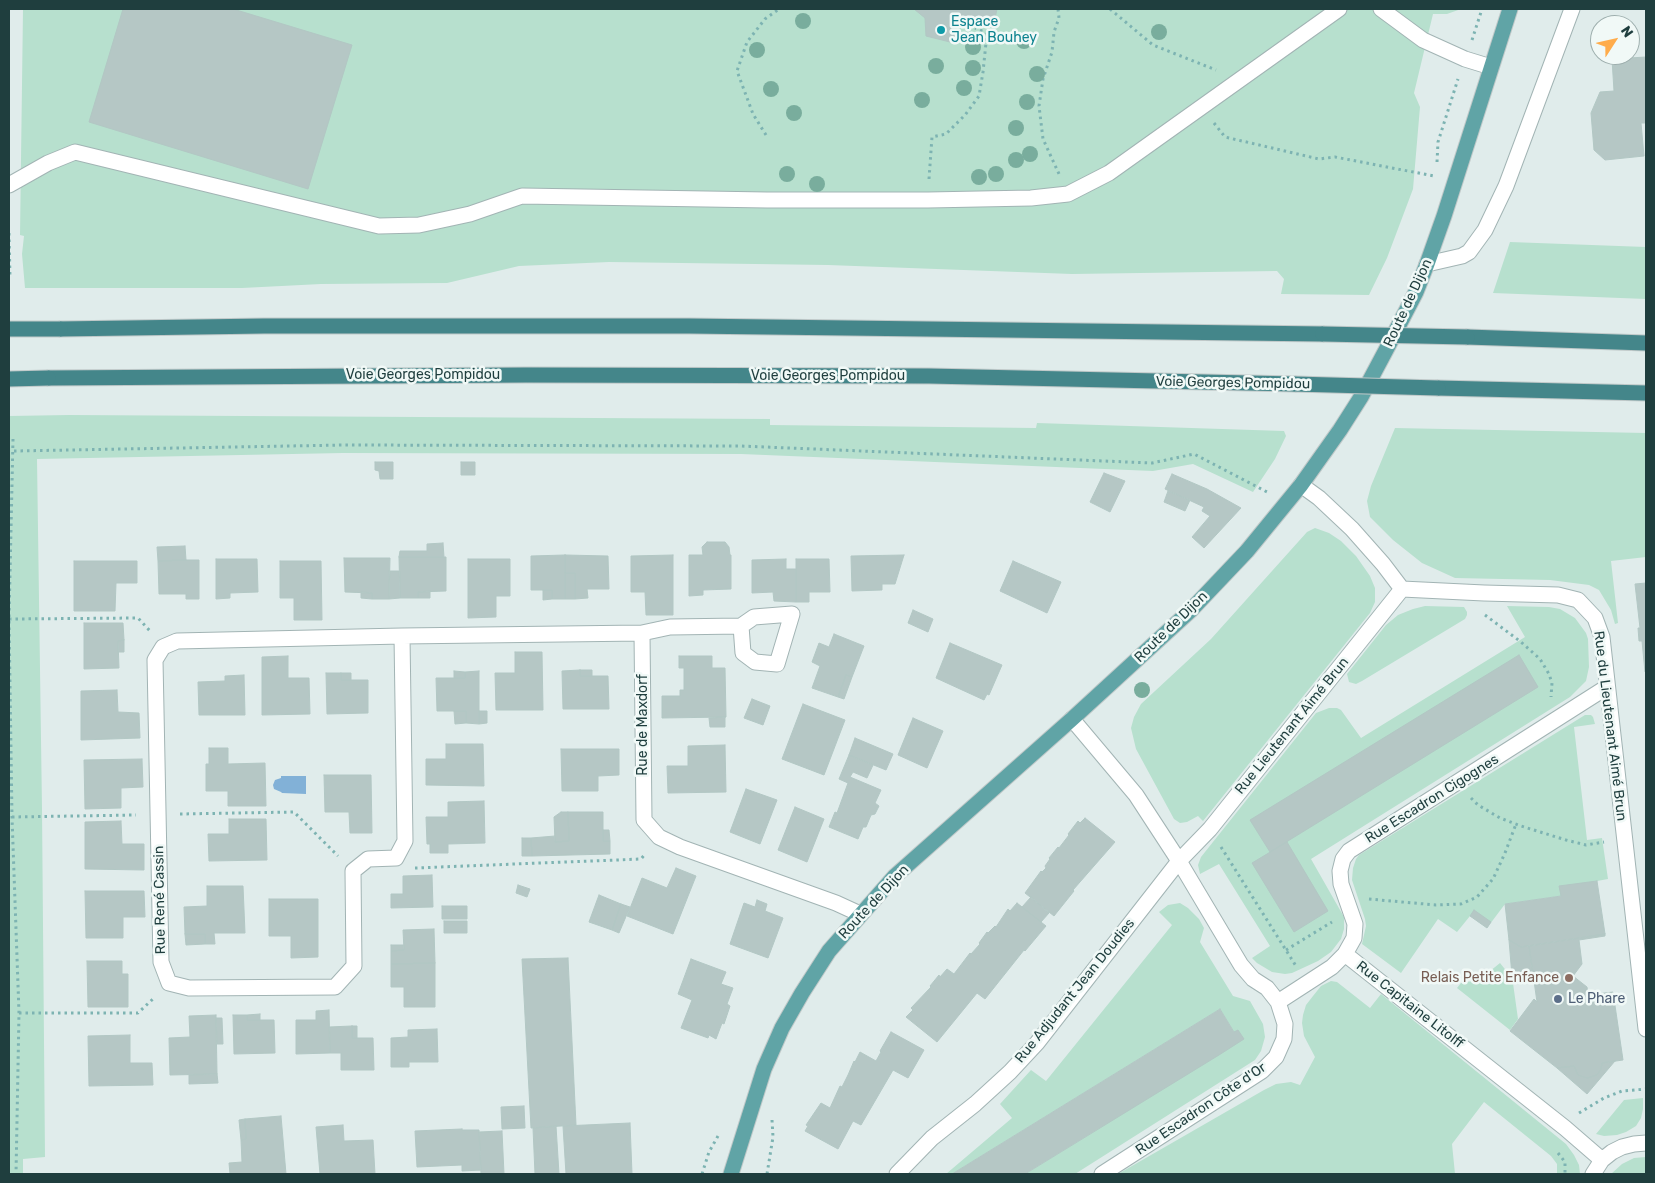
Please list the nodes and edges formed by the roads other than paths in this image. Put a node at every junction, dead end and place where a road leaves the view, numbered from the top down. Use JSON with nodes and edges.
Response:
{"nodes":[{"id":1,"x":1339,"y":9,"type":"edge"},
{"id":2,"x":1381,"y":9,"type":"edge"},
{"id":3,"x":1510,"y":9,"type":"edge"},
{"id":4,"x":1572,"y":9,"type":"edge"},
{"id":5,"x":1491,"y":67,"type":"junction"},
{"id":6,"x":9,"y":186,"type":"edge"},
{"id":7,"x":1427,"y":264,"type":"junction"},
{"id":8,"x":9,"y":329,"type":"edge"},
{"id":9,"x":1646,"y":343,"type":"edge"},
{"id":10,"x":9,"y":379,"type":"edge"},
{"id":11,"x":1646,"y":393,"type":"edge"},
{"id":12,"x":1301,"y":485,"type":"junction"},
{"id":13,"x":1402,"y":589,"type":"junction"},
{"id":14,"x":741,"y":626,"type":"dead end"},
{"id":15,"x":642,"y":633,"type":"junction"},
{"id":16,"x":402,"y":636,"type":"junction"},
{"id":17,"x":1607,"y":687,"type":"junction"},
{"id":18,"x":1072,"y":719,"type":"junction"},
{"id":19,"x":1179,"y":861,"type":"junction"},
{"id":20,"x":860,"y":914,"type":"junction"},
{"id":21,"x":1345,"y":954,"type":"junction"},
{"id":22,"x":1278,"y":1002,"type":"junction"},
{"id":23,"x":1646,"y":1029,"type":"edge"},
{"id":24,"x":1646,"y":1143,"type":"edge"},
{"id":25,"x":1602,"y":1160,"type":"junction"},
{"id":26,"x":731,"y":1174,"type":"edge"},
{"id":27,"x":897,"y":1174,"type":"edge"},
{"id":28,"x":1102,"y":1174,"type":"edge"},
{"id":29,"x":1593,"y":1174,"type":"edge"}],
"edges":[{"from":1,"to":6,"type":"street"},
{"from":2,"to":5,"type":"street"},
{"from":3,"to":5,"type":"main road","name":"Route de Dijon"},
{"from":4,"to":7,"type":"street"},
{"from":5,"to":7,"type":"main road","name":"Route de Dijon"},
{"from":7,"to":12,"type":"main road","name":"Route de Dijon"},
{"from":8,"to":9,"type":"highway","bridge":true},
{"from":10,"to":11,"type":"highway","name":"Voie Georges Pompidou","bridge":true},
{"from":12,"to":13,"type":"street"},
{"from":12,"to":18,"type":"main road","name":"Route de Dijon"},
{"from":13,"to":17,"type":"street","name":"Rue du Lieutenant Aimé Brun"},
{"from":13,"to":19,"type":"street","name":"Rue Lieutenant Aimé Brun"},
{"from":14,"to":15,"type":"street"},
{"from":15,"to":16,"type":"street"},
{"from":15,"to":20,"type":"street","name":"Rue de Maxdorf"},
{"from":16,"to":16,"type":"street","name":"Rue René Cassin"},
{"from":17,"to":21,"type":"street","name":"Rue Escadron Cigognes"},
{"from":17,"to":23,"type":"street","name":"Rue du Lieutenant Aimé Brun"},
{"from":18,"to":19,"type":"street"},
{"from":18,"to":20,"type":"main road","name":"Route de Dijon"},
{"from":19,"to":22,"type":"street"},
{"from":19,"to":27,"type":"street","name":"Rue Adjudant Jean Doudies"},
{"from":20,"to":26,"type":"main road","name":"Route de Dijon"},
{"from":21,"to":22,"type":"street","name":"Rue Capitaine Litolff"},
{"from":21,"to":25,"type":"street","name":"Rue Capitaine Litolff"},
{"from":22,"to":28,"type":"street","name":"Rue Escadron Côte d'Or"},
{"from":24,"to":25,"type":"street"},
{"from":25,"to":29,"type":"street"}]}
